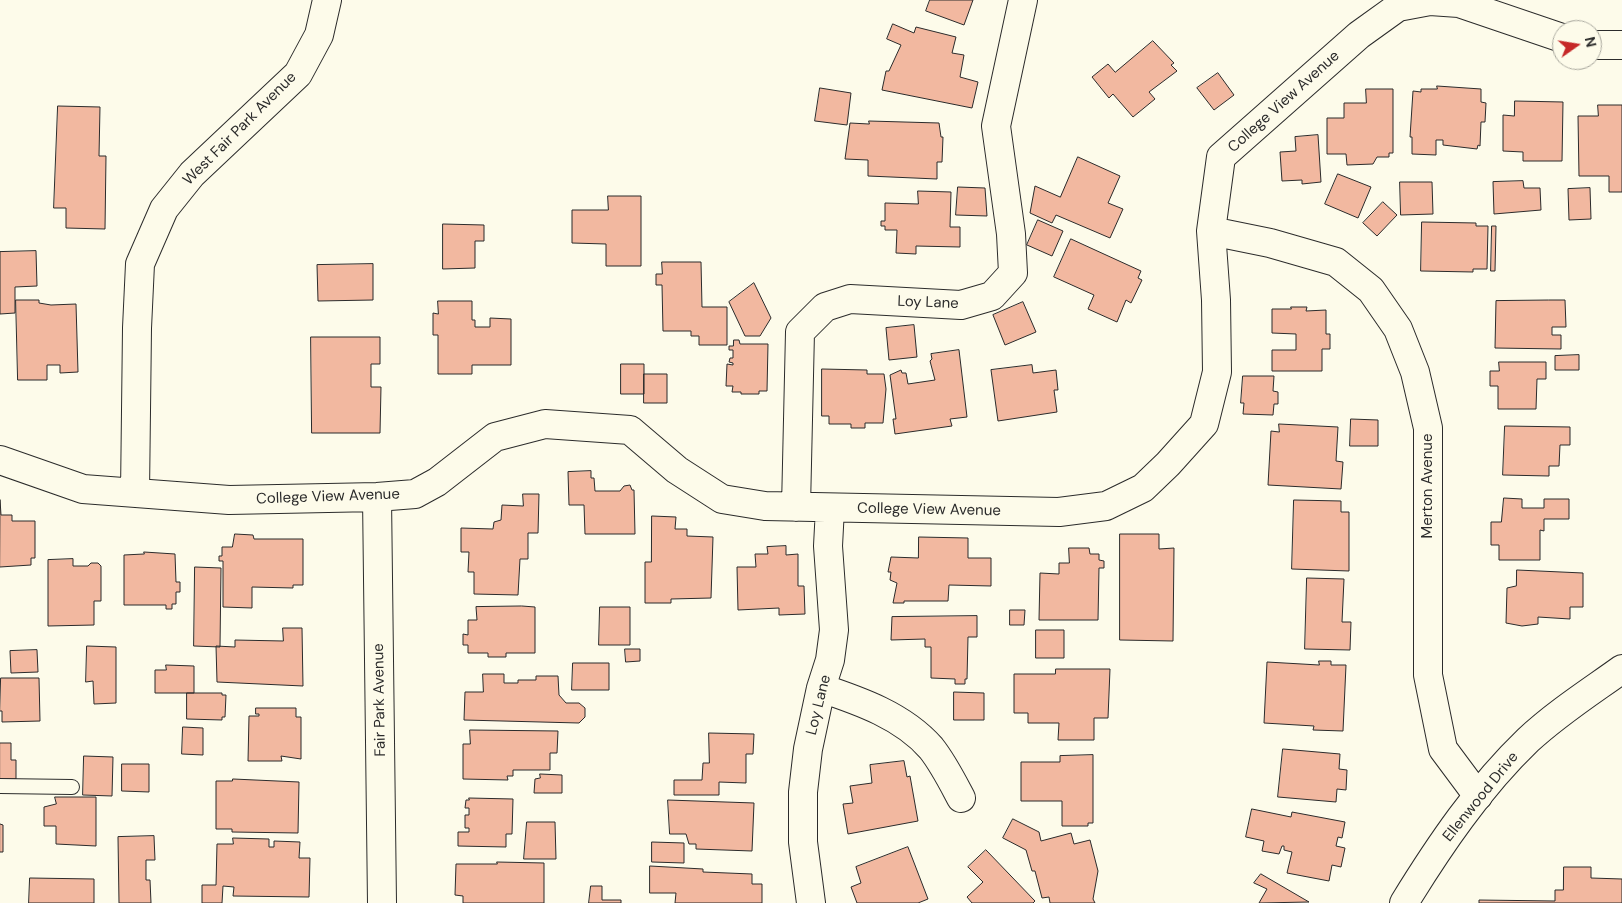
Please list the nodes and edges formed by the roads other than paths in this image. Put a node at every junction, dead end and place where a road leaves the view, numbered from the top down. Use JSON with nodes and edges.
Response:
{"nodes":[{"id":1,"x":327,"y":0,"type":"edge"},
{"id":2,"x":1023,"y":0,"type":"edge"},
{"id":3,"x":1552,"y":35,"type":"edge"},
{"id":4,"x":1602,"y":45,"type":"edge"},
{"id":5,"x":1622,"y":45,"type":"edge"},
{"id":6,"x":1210,"y":231,"type":"junction"},
{"id":7,"x":0,"y":460,"type":"edge"},
{"id":8,"x":135,"y":493,"type":"junction"},
{"id":9,"x":377,"y":497,"type":"junction"},
{"id":10,"x":796,"y":507,"type":"junction"},
{"id":11,"x":830,"y":508,"type":"junction"},
{"id":12,"x":1622,"y":669,"type":"edge"},
{"id":13,"x":821,"y":688,"type":"junction"},
{"id":14,"x":0,"y":786,"type":"edge"},
{"id":15,"x":72,"y":787,"type":"dead end"},
{"id":16,"x":1478,"y":796,"type":"junction"},
{"id":17,"x":961,"y":798,"type":"dead end"},
{"id":18,"x":382,"y":903,"type":"edge"},
{"id":19,"x":811,"y":903,"type":"edge"},
{"id":20,"x":1404,"y":903,"type":"edge"}],
"edges":[{"from":1,"to":8,"type":"street","name":"West Fair Park Avenue"},
{"from":2,"to":10,"type":"street","name":"Loy Lane"},
{"from":3,"to":6,"type":"street","name":"College View Avenue"},
{"from":4,"to":5,"type":"street"},
{"from":6,"to":11,"type":"street","name":"College View Avenue"},
{"from":6,"to":16,"type":"street","name":"Merton Avenue"},
{"from":7,"to":8,"type":"street","name":"College View Avenue"},
{"from":8,"to":9,"type":"street","name":"College View Avenue"},
{"from":9,"to":10,"type":"street","name":"College View Avenue"},
{"from":9,"to":18,"type":"street","name":"Fair Park Avenue"},
{"from":10,"to":11,"type":"street","name":"College View Avenue"},
{"from":11,"to":13,"type":"street","name":"Loy Lane"},
{"from":12,"to":16,"type":"street","name":"Ellenwood Drive"},
{"from":13,"to":17,"type":"street"},
{"from":13,"to":19,"type":"street","name":"Loy Lane"},
{"from":14,"to":15,"type":"lane"},
{"from":16,"to":20,"type":"street","name":"Ellenwood Drive"}]}
